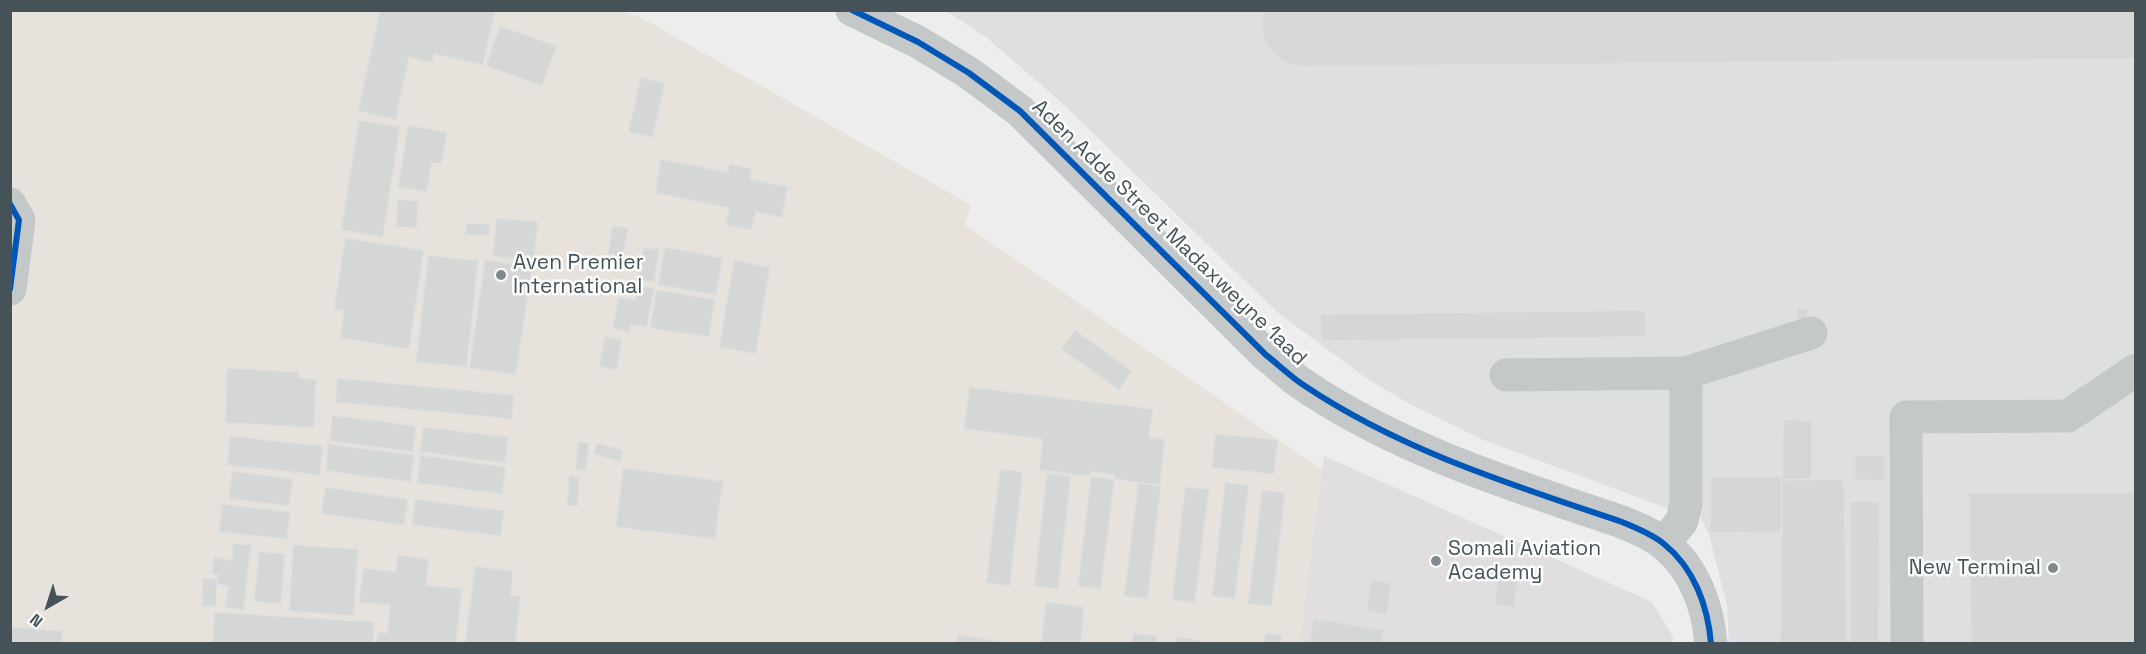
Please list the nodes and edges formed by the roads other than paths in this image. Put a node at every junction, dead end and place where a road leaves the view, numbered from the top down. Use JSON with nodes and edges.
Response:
{"nodes":[{"id":1,"x":852,"y":10,"type":"edge"},
{"id":2,"x":10,"y":204,"type":"edge"},
{"id":3,"x":10,"y":290,"type":"edge"},
{"id":4,"x":1810,"y":333,"type":"dead end"},
{"id":5,"x":2136,"y":370,"type":"edge"},
{"id":6,"x":1686,"y":373,"type":"junction"},
{"id":7,"x":1506,"y":375,"type":"dead end"},
{"id":8,"x":1664,"y":543,"type":"junction"},
{"id":9,"x":1712,"y":644,"type":"edge"},
{"id":10,"x":1907,"y":644,"type":"edge"}],
"edges":[{"from":1,"to":8,"type":"street","name":"Aden Adde Street Madaxweyne 1aad"},
{"from":2,"to":3,"type":"street"},
{"from":4,"to":6,"type":"street"},
{"from":5,"to":10,"type":"street"},
{"from":6,"to":7,"type":"street"},
{"from":6,"to":8,"type":"street"},
{"from":8,"to":9,"type":"street","name":"Aden Adde Street Madaxweyne 1aad"}]}
